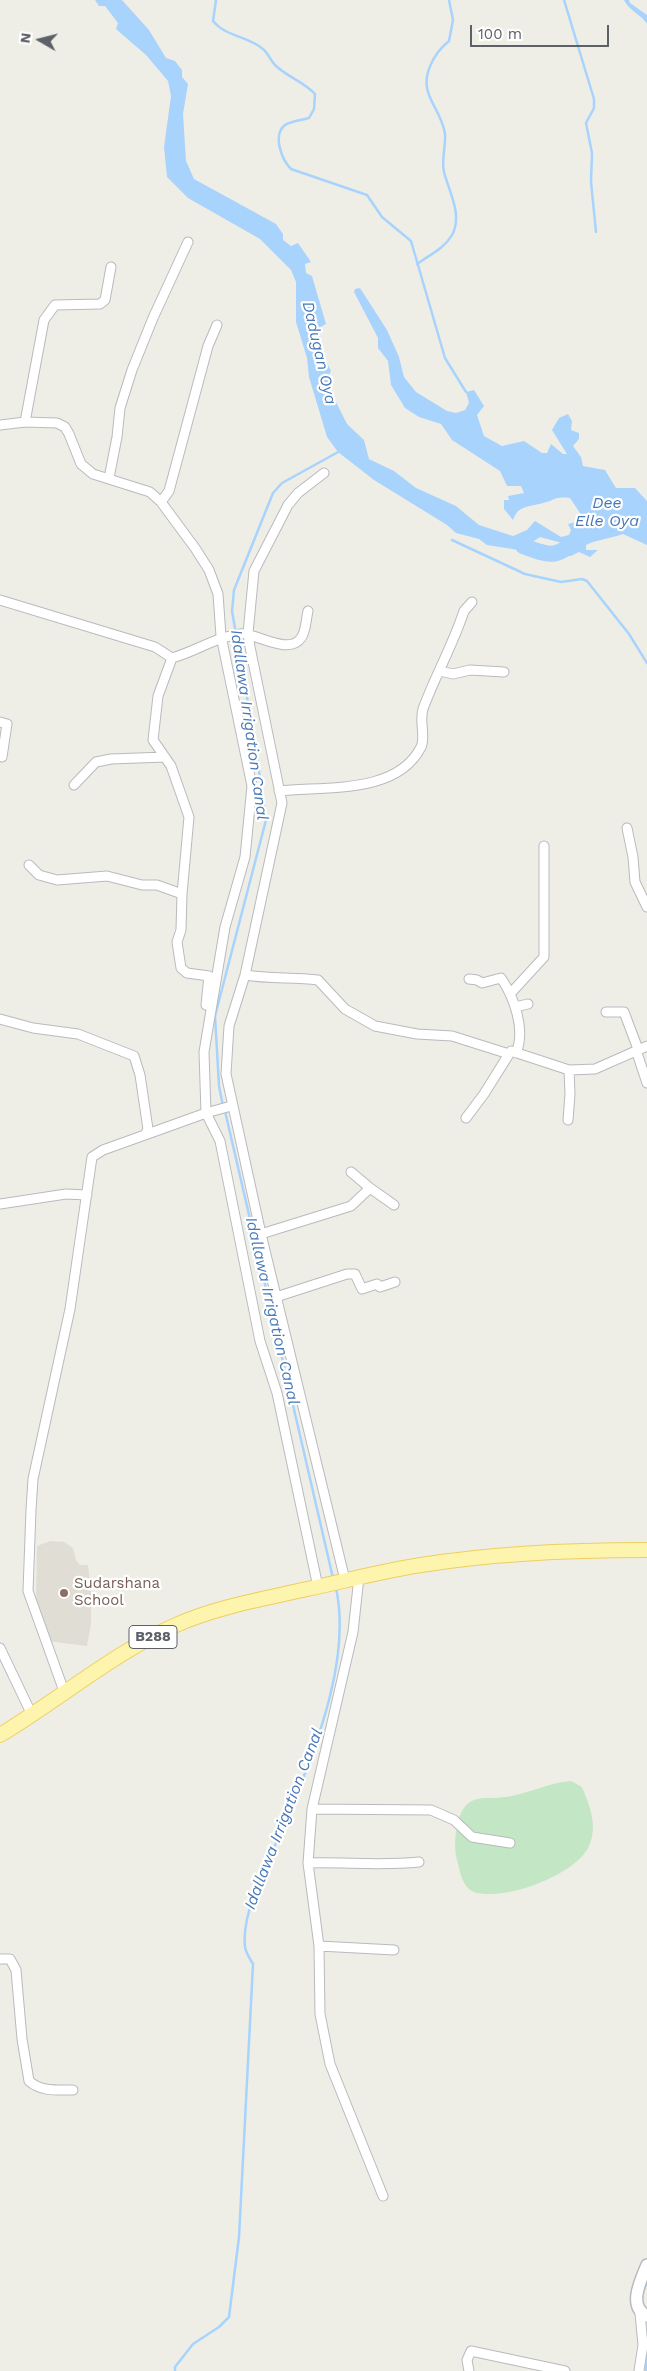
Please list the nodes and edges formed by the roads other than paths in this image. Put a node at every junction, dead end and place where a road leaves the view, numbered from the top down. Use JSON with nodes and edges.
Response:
{"nodes":[{"id":1,"x":188,"y":242,"type":"dead end"},
{"id":2,"x":111,"y":267,"type":"dead end"},
{"id":3,"x":217,"y":325,"type":"dead end"},
{"id":4,"x":25,"y":422,"type":"junction"},
{"id":5,"x":0,"y":425,"type":"edge"},
{"id":6,"x":324,"y":474,"type":"dead end"},
{"id":7,"x":109,"y":478,"type":"junction"},
{"id":8,"x":160,"y":502,"type":"junction"},
{"id":9,"x":0,"y":600,"type":"edge"},
{"id":10,"x":472,"y":602,"type":"dead end"},
{"id":11,"x":308,"y":611,"type":"dead end"},
{"id":12,"x":246,"y":633,"type":"junction"},
{"id":13,"x":225,"y":636,"type":"junction"},
{"id":14,"x":172,"y":658,"type":"junction"},
{"id":15,"x":440,"y":671,"type":"junction"},
{"id":16,"x":504,"y":672,"type":"dead end"},
{"id":17,"x":0,"y":722,"type":"edge"},
{"id":18,"x":2,"y":757,"type":"dead end"},
{"id":19,"x":165,"y":757,"type":"junction"},
{"id":20,"x":74,"y":785,"type":"dead end"},
{"id":21,"x":279,"y":791,"type":"junction"},
{"id":22,"x":628,"y":828,"type":"dead end"},
{"id":23,"x":544,"y":846,"type":"dead end"},
{"id":24,"x":29,"y":865,"type":"dead end"},
{"id":25,"x":182,"y":894,"type":"junction"},
{"id":26,"x":647,"y":906,"type":"edge"},
{"id":27,"x":245,"y":975,"type":"junction"},
{"id":28,"x":469,"y":980,"type":"dead end"},
{"id":29,"x":510,"y":994,"type":"junction"},
{"id":30,"x":528,"y":1004,"type":"dead end"},
{"id":31,"x":515,"y":1007,"type":"junction"},
{"id":32,"x":606,"y":1012,"type":"dead end"},
{"id":33,"x":0,"y":1019,"type":"edge"},
{"id":34,"x":640,"y":1049,"type":"edge"},
{"id":35,"x":204,"y":1052,"type":"junction"},
{"id":36,"x":512,"y":1053,"type":"junction"},
{"id":37,"x":570,"y":1070,"type":"junction"},
{"id":38,"x":647,"y":1083,"type":"edge"},
{"id":39,"x":225,"y":1108,"type":"junction"},
{"id":40,"x":206,"y":1113,"type":"junction"},
{"id":41,"x":466,"y":1118,"type":"dead end"},
{"id":42,"x":568,"y":1120,"type":"dead end"},
{"id":43,"x":145,"y":1135,"type":"junction"},
{"id":44,"x":351,"y":1172,"type":"dead end"},
{"id":45,"x":370,"y":1188,"type":"junction"},
{"id":46,"x":87,"y":1194,"type":"junction"},
{"id":47,"x":0,"y":1204,"type":"edge"},
{"id":48,"x":394,"y":1205,"type":"dead end"},
{"id":49,"x":261,"y":1234,"type":"junction"},
{"id":50,"x":395,"y":1282,"type":"dead end"},
{"id":51,"x":276,"y":1297,"type":"junction"},
{"id":52,"x":647,"y":1550,"type":"edge"},
{"id":53,"x":352,"y":1578,"type":"junction"},
{"id":54,"x":318,"y":1587,"type":"junction"},
{"id":55,"x":0,"y":1648,"type":"edge"},
{"id":56,"x":65,"y":1694,"type":"junction"},
{"id":57,"x":32,"y":1715,"type":"junction"},
{"id":58,"x":0,"y":1735,"type":"edge"},
{"id":59,"x":312,"y":1809,"type":"junction"},
{"id":60,"x":510,"y":1844,"type":"dead end"},
{"id":61,"x":419,"y":1862,"type":"dead end"},
{"id":62,"x":308,"y":1863,"type":"junction"},
{"id":63,"x":319,"y":1946,"type":"junction"},
{"id":64,"x":394,"y":1950,"type":"dead end"},
{"id":65,"x":0,"y":1959,"type":"edge"},
{"id":66,"x":73,"y":2090,"type":"dead end"},
{"id":67,"x":383,"y":2196,"type":"dead end"},
{"id":68,"x":647,"y":2264,"type":"edge"},
{"id":69,"x":644,"y":2314,"type":"edge"},
{"id":70,"x":469,"y":2371,"type":"edge"},
{"id":71,"x":565,"y":2371,"type":"edge"},
{"id":72,"x":639,"y":2371,"type":"edge"}],
"edges":[{"from":1,"to":7,"type":"street"},
{"from":2,"to":4,"type":"street"},
{"from":3,"to":8,"type":"street"},
{"from":4,"to":5,"type":"street"},
{"from":4,"to":7,"type":"street"},
{"from":6,"to":12,"type":"street"},
{"from":7,"to":8,"type":"street"},
{"from":8,"to":13,"type":"street"},
{"from":9,"to":14,"type":"street"},
{"from":10,"to":15,"type":"street"},
{"from":11,"to":12,"type":"street"},
{"from":12,"to":13,"type":"street"},
{"from":12,"to":21,"type":"street"},
{"from":13,"to":14,"type":"street"},
{"from":13,"to":35,"type":"street"},
{"from":14,"to":19,"type":"street"},
{"from":15,"to":16,"type":"street"},
{"from":15,"to":21,"type":"street"},
{"from":17,"to":18,"type":"street"},
{"from":19,"to":20,"type":"street"},
{"from":19,"to":25,"type":"street"},
{"from":21,"to":27,"type":"street"},
{"from":22,"to":26,"type":"street"},
{"from":23,"to":29,"type":"street"},
{"from":24,"to":25,"type":"street"},
{"from":25,"to":35,"type":"street"},
{"from":27,"to":36,"type":"street"},
{"from":27,"to":39,"type":"street"},
{"from":28,"to":29,"type":"street"},
{"from":29,"to":31,"type":"street"},
{"from":30,"to":31,"type":"street"},
{"from":31,"to":36,"type":"street"},
{"from":32,"to":34,"type":"street"},
{"from":33,"to":43,"type":"street"},
{"from":34,"to":37,"type":"street"},
{"from":34,"to":38,"type":"street"},
{"from":35,"to":40,"type":"street"},
{"from":36,"to":37,"type":"street"},
{"from":36,"to":41,"type":"street"},
{"from":37,"to":42,"type":"street"},
{"from":39,"to":40,"type":"street"},
{"from":39,"to":49,"type":"street"},
{"from":40,"to":43,"type":"street"},
{"from":40,"to":54,"type":"street"},
{"from":43,"to":46,"type":"street"},
{"from":44,"to":45,"type":"street"},
{"from":45,"to":48,"type":"street"},
{"from":45,"to":49,"type":"street"},
{"from":46,"to":47,"type":"street"},
{"from":46,"to":56,"type":"street"},
{"from":49,"to":51,"type":"street"},
{"from":50,"to":51,"type":"street"},
{"from":51,"to":53,"type":"street"},
{"from":52,"to":53,"type":"main road","number":"B288"},
{"from":53,"to":54,"type":"main road","number":"B288"},
{"from":53,"to":59,"type":"street"},
{"from":54,"to":56,"type":"main road","number":"B288"},
{"from":55,"to":57,"type":"street"},
{"from":56,"to":57,"type":"main road","number":"B288"},
{"from":57,"to":58,"type":"main road","number":"B288"},
{"from":59,"to":60,"type":"street"},
{"from":59,"to":62,"type":"street"},
{"from":61,"to":62,"type":"street"},
{"from":62,"to":63,"type":"street"},
{"from":63,"to":64,"type":"street"},
{"from":63,"to":67,"type":"street"},
{"from":65,"to":66,"type":"street"},
{"from":68,"to":69,"type":"street"},
{"from":69,"to":72,"type":"street"},
{"from":70,"to":71,"type":"street"}]}
